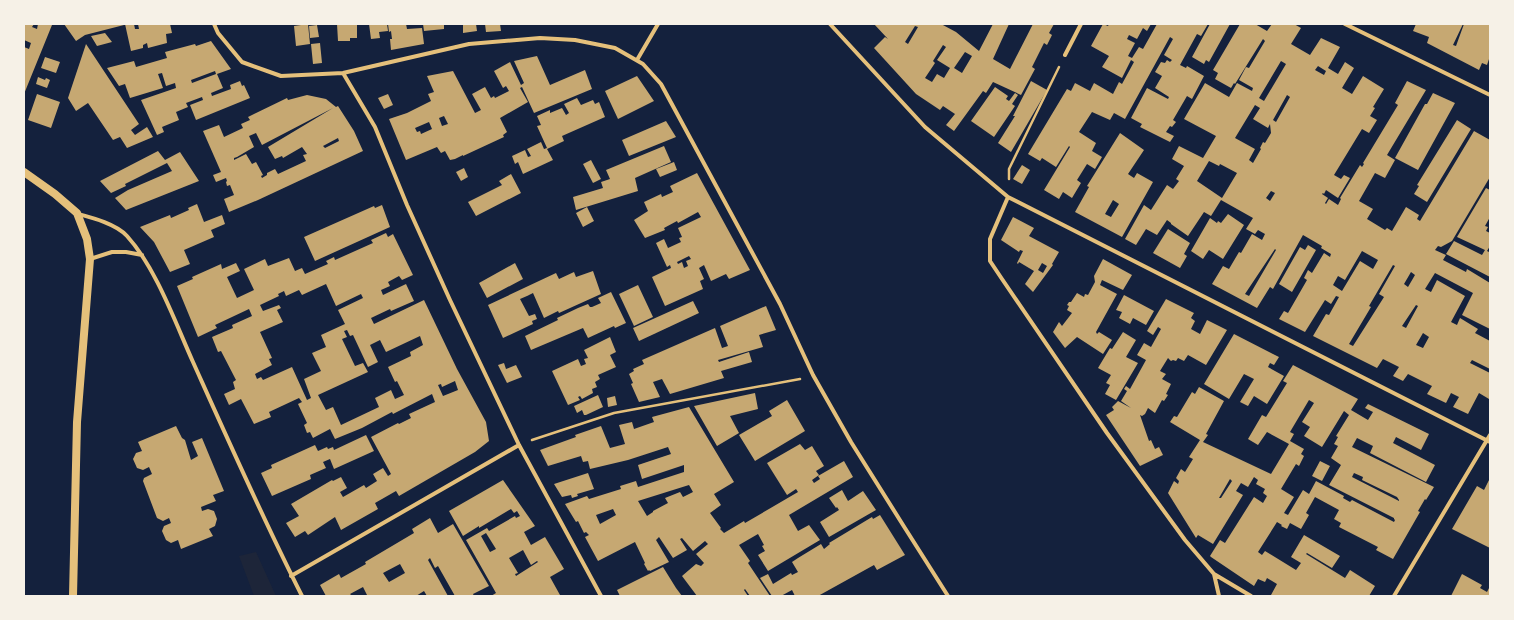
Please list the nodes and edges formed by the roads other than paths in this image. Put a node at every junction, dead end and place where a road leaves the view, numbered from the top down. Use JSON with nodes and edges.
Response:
{"nodes":[{"id":1,"x":214,"y":24,"type":"edge"},
{"id":2,"x":658,"y":24,"type":"edge"},
{"id":3,"x":830,"y":24,"type":"edge"},
{"id":4,"x":1081,"y":24,"type":"edge"},
{"id":5,"x":1345,"y":24,"type":"edge"},
{"id":6,"x":1065,"y":55,"type":"road end"},
{"id":7,"x":637,"y":60,"type":"junction"},
{"id":8,"x":342,"y":73,"type":"junction"},
{"id":9,"x":1490,"y":95,"type":"edge"},
{"id":10,"x":24,"y":172,"type":"edge"},
{"id":11,"x":1008,"y":197,"type":"junction"},
{"id":12,"x":77,"y":213,"type":"junction"},
{"id":13,"x":142,"y":255,"type":"junction"},
{"id":14,"x":90,"y":259,"type":"junction"},
{"id":15,"x":1490,"y":435,"type":"edge"},
{"id":16,"x":1488,"y":441,"type":"edge"},
{"id":17,"x":519,"y":445,"type":"junction"},
{"id":18,"x":1214,"y":574,"type":"junction"},
{"id":19,"x":292,"y":576,"type":"junction"},
{"id":20,"x":73,"y":596,"type":"edge"},
{"id":21,"x":302,"y":596,"type":"edge"},
{"id":22,"x":601,"y":596,"type":"edge"},
{"id":23,"x":948,"y":596,"type":"edge"},
{"id":24,"x":1219,"y":596,"type":"edge"},
{"id":25,"x":1251,"y":596,"type":"edge"},
{"id":26,"x":1394,"y":596,"type":"edge"}],
"edges":[{"from":1,"to":8,"type":"street"},
{"from":2,"to":7,"type":"street"},
{"from":3,"to":11,"type":"street"},
{"from":4,"to":6,"type":"street"},
{"from":5,"to":9,"type":"street"},
{"from":7,"to":8,"type":"street"},
{"from":7,"to":23,"type":"street"},
{"from":8,"to":17,"type":"street"},
{"from":10,"to":12,"type":"main road"},
{"from":11,"to":16,"type":"street"},
{"from":11,"to":18,"type":"street"},
{"from":12,"to":13,"type":"street"},
{"from":12,"to":14,"type":"main road"},
{"from":13,"to":14,"type":"street"},
{"from":13,"to":19,"type":"street"},
{"from":14,"to":20,"type":"main road"},
{"from":15,"to":16,"type":"street"},
{"from":16,"to":26,"type":"street"},
{"from":17,"to":19,"type":"street"},
{"from":17,"to":22,"type":"street"},
{"from":18,"to":24,"type":"street"},
{"from":18,"to":25,"type":"street"},
{"from":19,"to":21,"type":"street"}]}
